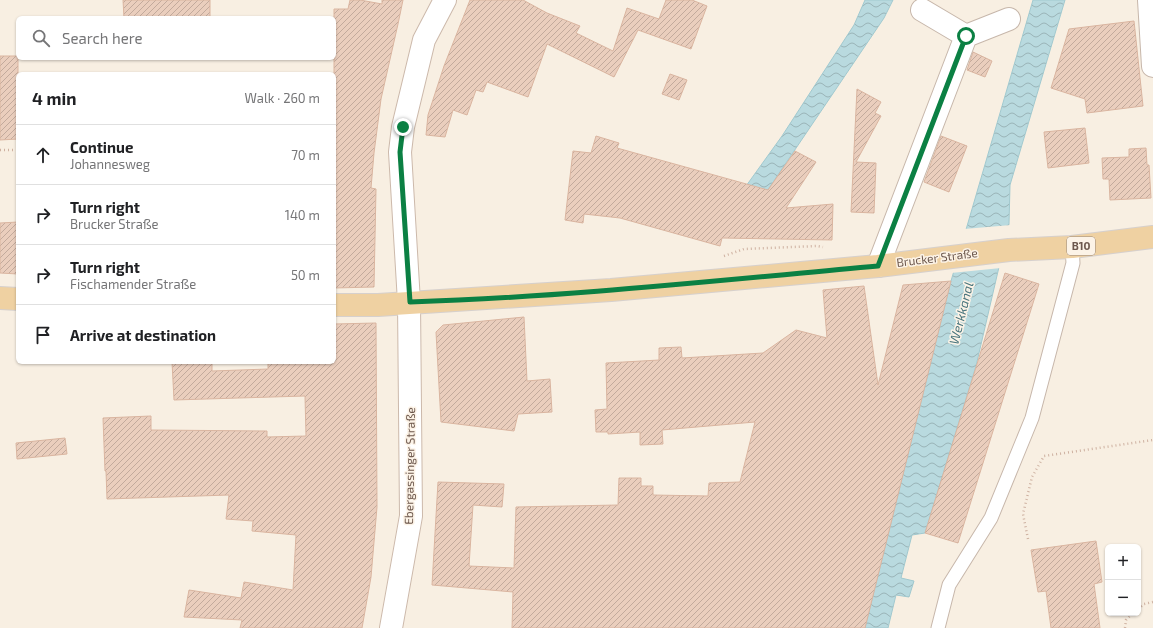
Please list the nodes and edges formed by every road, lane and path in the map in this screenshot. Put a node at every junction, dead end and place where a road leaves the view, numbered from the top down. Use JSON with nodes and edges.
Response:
{"nodes":[{"id":1,"x":445,"y":0,"type":"edge"},
{"id":2,"x":1149,"y":0,"type":"edge"},
{"id":3,"x":922,"y":10,"type":"dead end"},
{"id":4,"x":1009,"y":18,"type":"dead end"},
{"id":5,"x":966,"y":36,"type":"junction"},
{"id":6,"x":1153,"y":66,"type":"edge"},
{"id":7,"x":0,"y":150,"type":"edge"},
{"id":8,"x":16,"y":150,"type":"edge"},
{"id":9,"x":1153,"y":237,"type":"edge"},
{"id":10,"x":1072,"y":247,"type":"junction"},
{"id":11,"x":878,"y":266,"type":"junction"},
{"id":12,"x":0,"y":298,"type":"edge"},
{"id":13,"x":16,"y":299,"type":"edge"},
{"id":14,"x":410,"y":302,"type":"junction"},
{"id":15,"x":336,"y":304,"type":"edge"},
{"id":16,"x":1153,"y":440,"type":"edge"},
{"id":17,"x":1028,"y":539,"type":"dead end"},
{"id":18,"x":1153,"y":602,"type":"edge"},
{"id":19,"x":1141,"y":606,"type":"edge"},
{"id":20,"x":1131,"y":616,"type":"edge"},
{"id":21,"x":391,"y":628,"type":"edge"},
{"id":22,"x":938,"y":628,"type":"edge"},
{"id":23,"x":1125,"y":628,"type":"edge"}],
"edges":[{"from":1,"to":14,"type":"main road","name":"Ebergassinger Straße"},
{"from":2,"to":6,"type":"main road"},
{"from":3,"to":5,"type":"main road"},
{"from":4,"to":5,"type":"main road"},
{"from":5,"to":11,"type":"main road"},
{"from":7,"to":8,"type":"path"},
{"from":9,"to":10,"type":"main road","name":"Brucker Straße","number":"B10"},
{"from":10,"to":11,"type":"main road","name":"Brucker Straße","number":"B10"},
{"from":10,"to":22,"type":"lane"},
{"from":11,"to":14,"type":"main road","name":"Brucker Straße","number":"B10"},
{"from":12,"to":13,"type":"main road"},
{"from":14,"to":15,"type":"main road","number":"B10"},
{"from":14,"to":21,"type":"main road","name":"Ebergassinger Straße"},
{"from":16,"to":17,"type":"path"},
{"from":18,"to":19,"type":"path"},
{"from":20,"to":23,"type":"path"}]}
